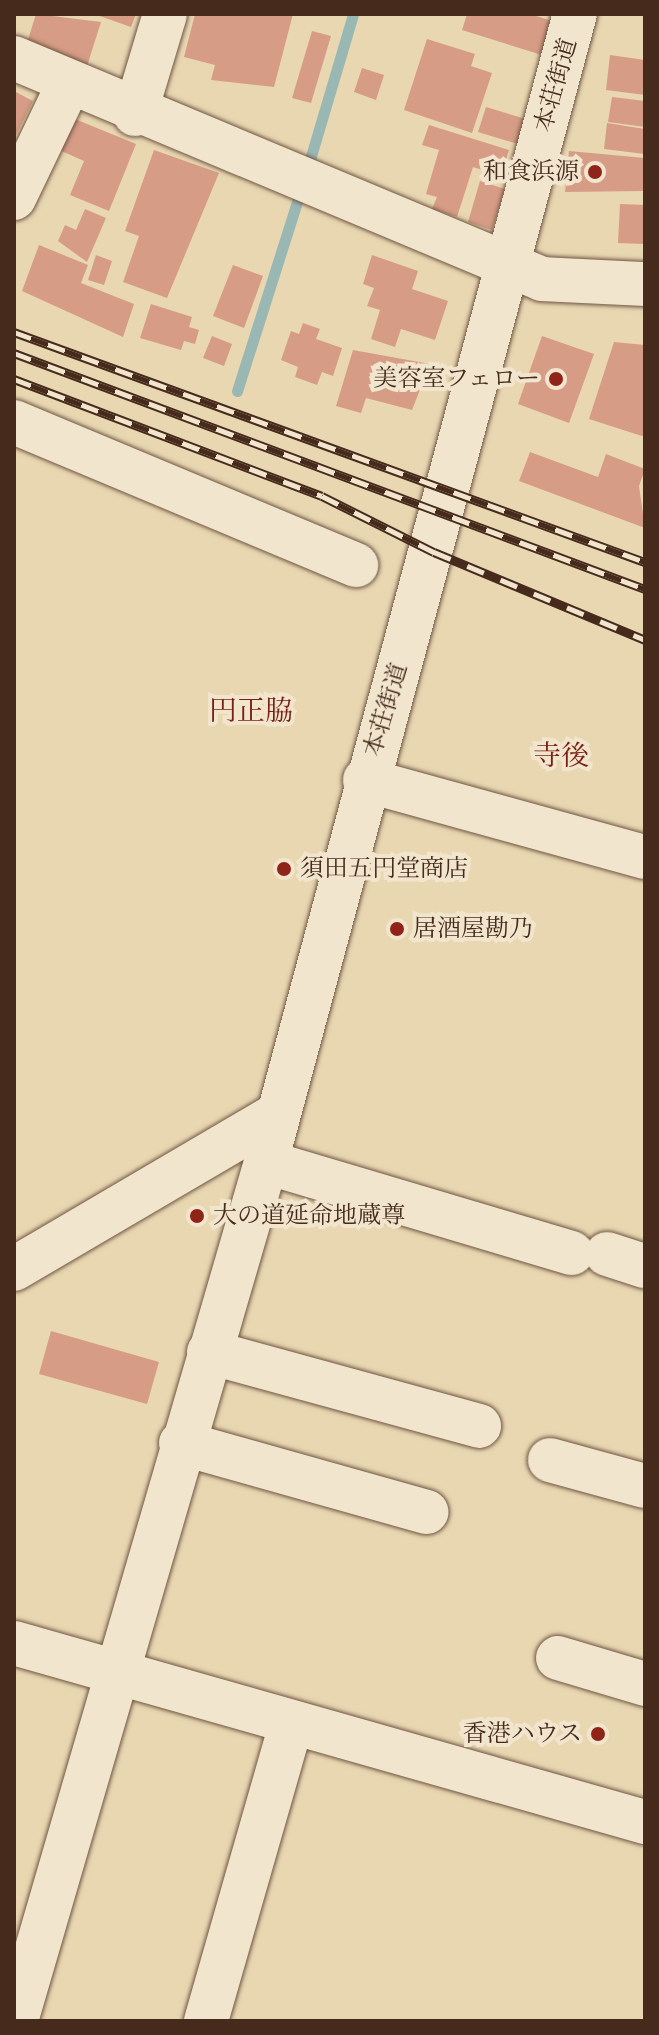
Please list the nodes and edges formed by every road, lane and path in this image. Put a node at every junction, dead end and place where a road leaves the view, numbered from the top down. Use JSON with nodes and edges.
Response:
{"nodes":[{"id":1,"x":165,"y":14,"type":"edge"},
{"id":2,"x":575,"y":14,"type":"edge"},
{"id":3,"x":14,"y":58,"type":"edge"},
{"id":4,"x":69,"y":83,"type":"junction"},
{"id":5,"x":135,"y":114,"type":"junction"},
{"id":6,"x":14,"y":198,"type":"edge"},
{"id":7,"x":505,"y":265,"type":"junction"},
{"id":8,"x":645,"y":284,"type":"edge"},
{"id":9,"x":14,"y":422,"type":"edge"},
{"id":10,"x":356,"y":565,"type":"dead end"},
{"id":11,"x":365,"y":780,"type":"junction"},
{"id":12,"x":645,"y":857,"type":"edge"},
{"id":13,"x":273,"y":1117,"type":"junction"},
{"id":14,"x":266,"y":1162,"type":"junction"},
{"id":15,"x":608,"y":1258,"type":"edge"},
{"id":16,"x":14,"y":1269,"type":"edge"},
{"id":17,"x":209,"y":1352,"type":"junction"},
{"id":18,"x":479,"y":1426,"type":"dead end"},
{"id":19,"x":181,"y":1443,"type":"junction"},
{"id":20,"x":550,"y":1460,"type":"dead end"},
{"id":21,"x":645,"y":1486,"type":"edge"},
{"id":22,"x":427,"y":1512,"type":"dead end"},
{"id":23,"x":14,"y":1643,"type":"edge"},
{"id":24,"x":558,"y":1658,"type":"dead end"},
{"id":25,"x":112,"y":1674,"type":"junction"},
{"id":26,"x":645,"y":1684,"type":"edge"},
{"id":27,"x":291,"y":1724,"type":"junction"},
{"id":28,"x":645,"y":1822,"type":"edge"},
{"id":29,"x":16,"y":2021,"type":"edge"},
{"id":30,"x":206,"y":2021,"type":"edge"}],
"edges":[{"from":1,"to":5,"type":"street"},
{"from":2,"to":7,"type":"street","name":"本荘街道"},
{"from":3,"to":4,"type":"street"},
{"from":4,"to":5,"type":"street"},
{"from":4,"to":6,"type":"street"},
{"from":5,"to":7,"type":"street"},
{"from":7,"to":8,"type":"street"},
{"from":7,"to":11,"type":"street","name":"本荘街道"},
{"from":9,"to":10,"type":"street"},
{"from":11,"to":12,"type":"street"},
{"from":11,"to":13,"type":"street","name":"本荘街道"},
{"from":13,"to":14,"type":"street","name":"本荘街道"},
{"from":13,"to":16,"type":"street"},
{"from":14,"to":15,"type":"street"},
{"from":14,"to":17,"type":"street","name":"本荘街道"},
{"from":17,"to":18,"type":"street"},
{"from":17,"to":19,"type":"street","name":"本荘街道"},
{"from":19,"to":22,"type":"street"},
{"from":19,"to":25,"type":"street","name":"本荘街道"},
{"from":20,"to":21,"type":"street"},
{"from":23,"to":25,"type":"street"},
{"from":24,"to":26,"type":"street"},
{"from":25,"to":27,"type":"street"},
{"from":25,"to":29,"type":"street","name":"本荘街道"},
{"from":27,"to":28,"type":"street"},
{"from":27,"to":30,"type":"street"}]}
